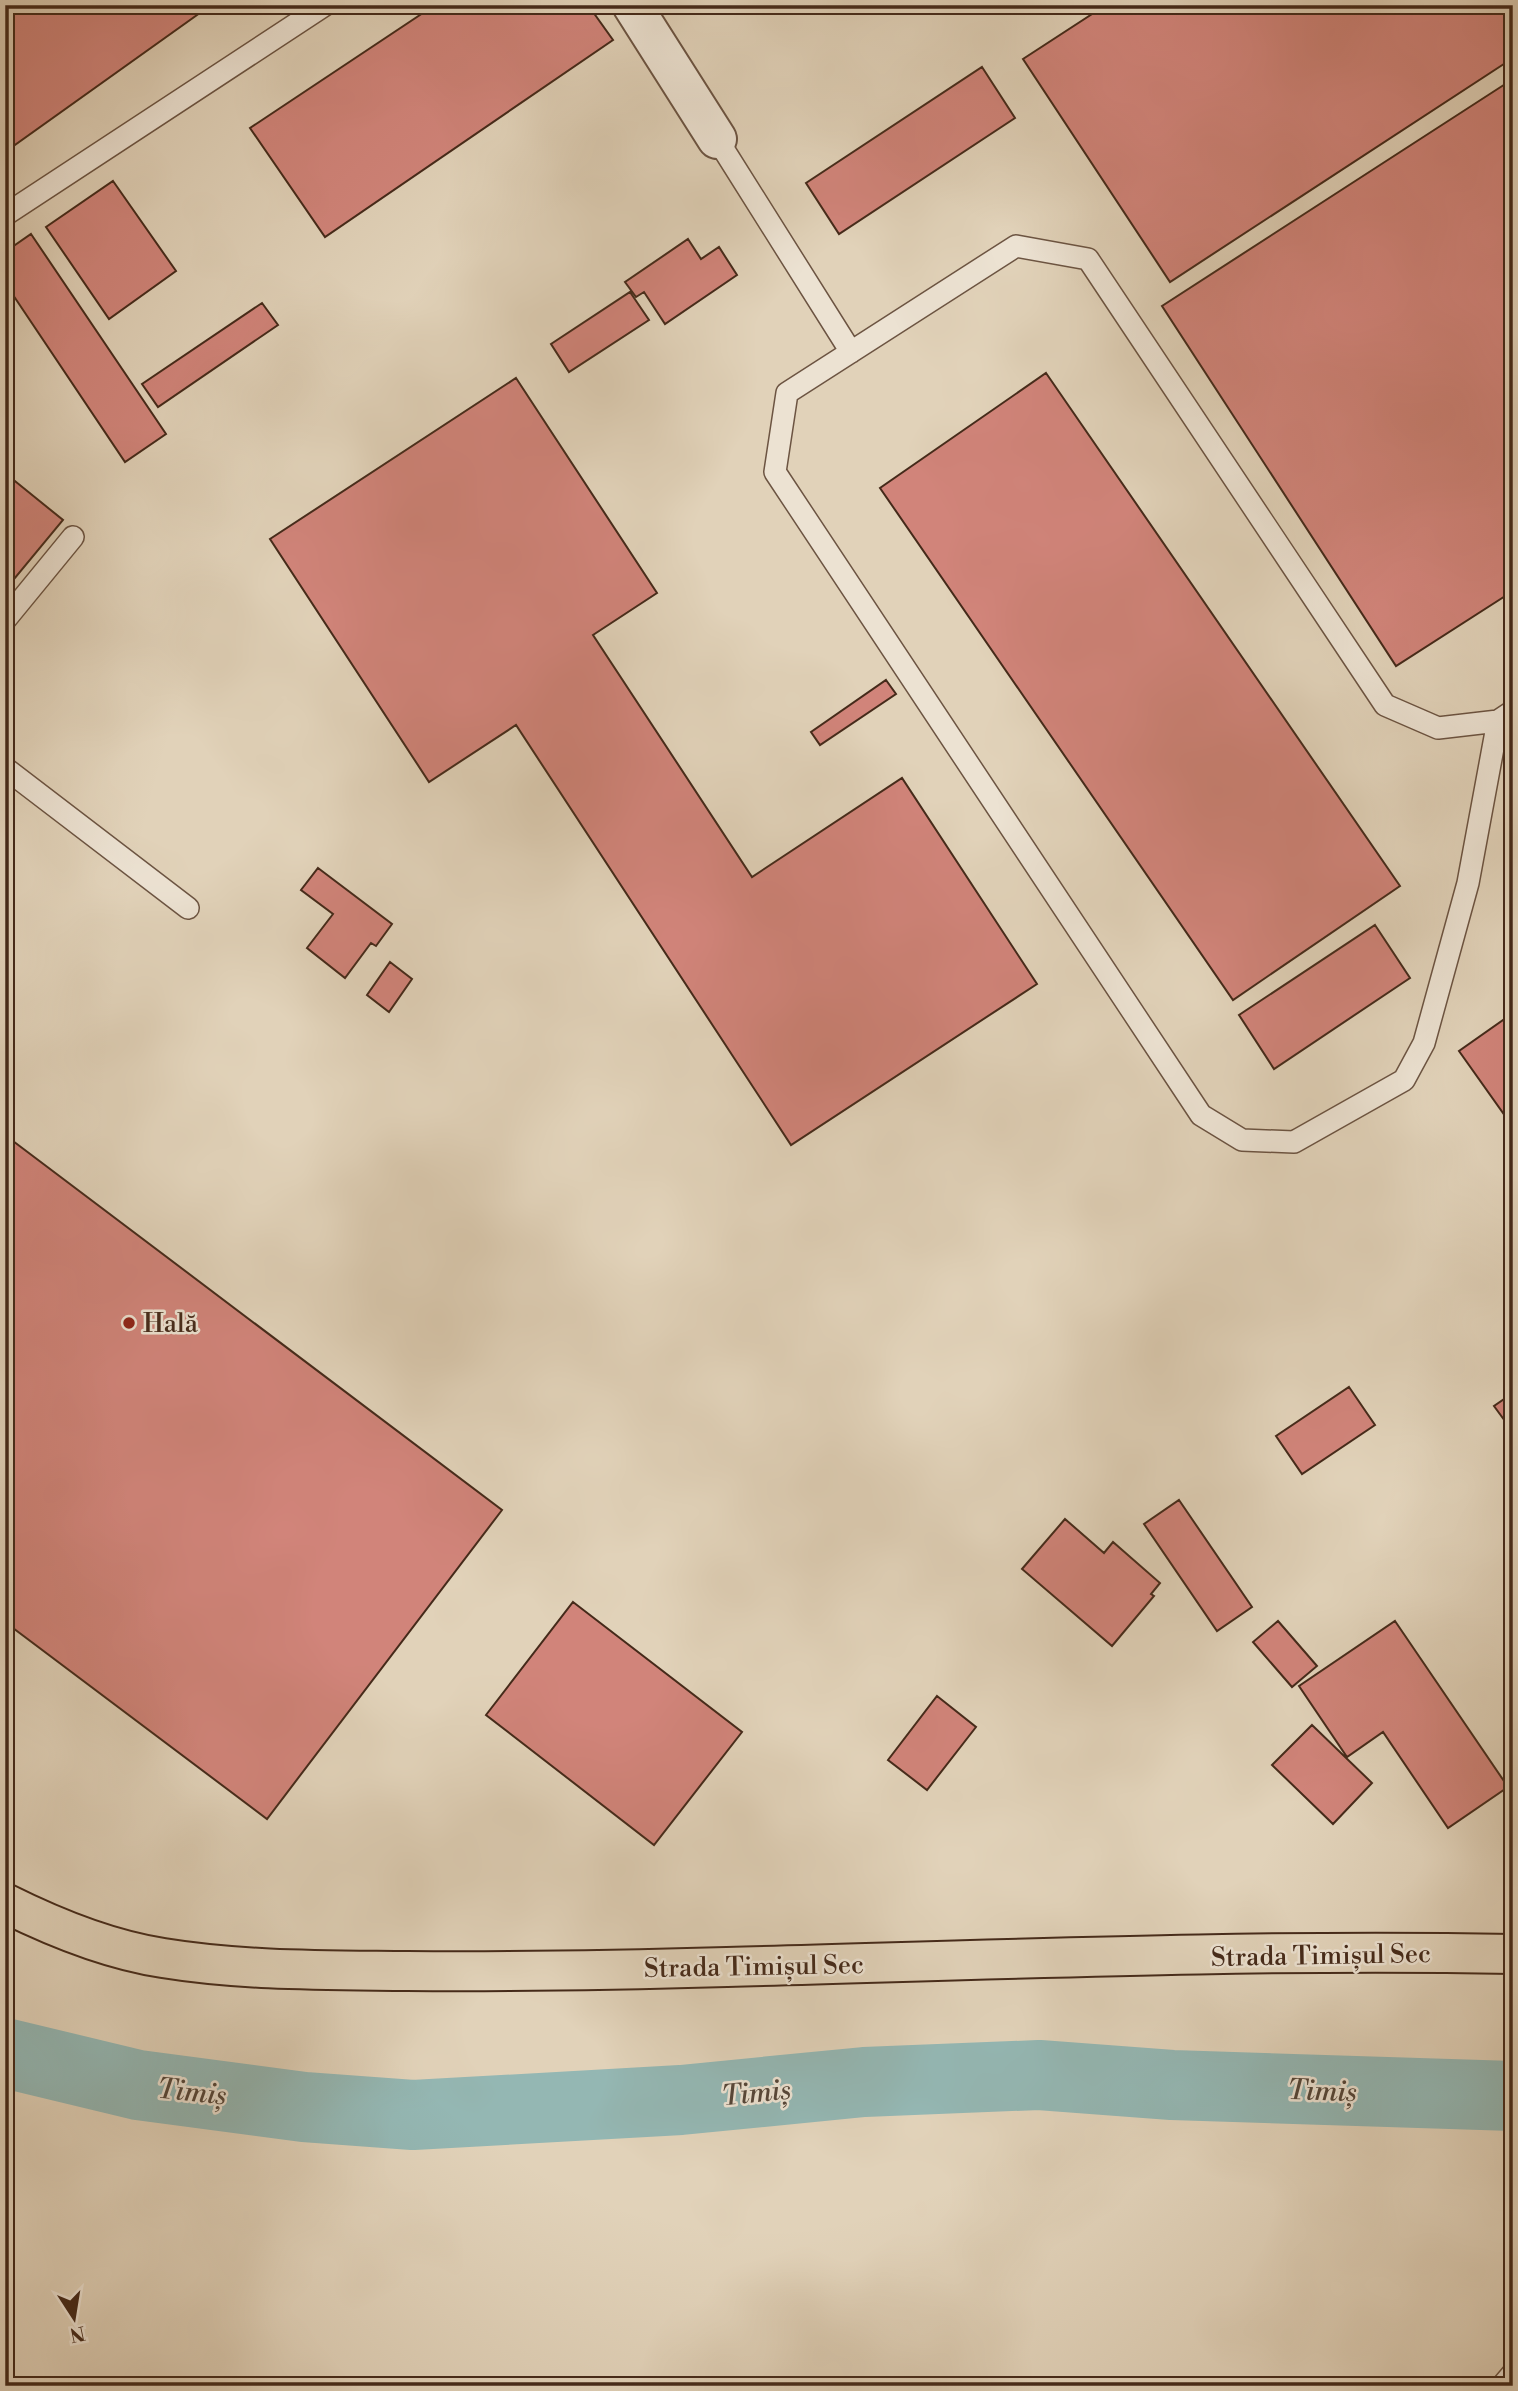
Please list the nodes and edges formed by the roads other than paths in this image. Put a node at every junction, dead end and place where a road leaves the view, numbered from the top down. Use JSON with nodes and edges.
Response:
{"nodes":[{"id":1,"x":325,"y":5,"type":"edge"},
{"id":2,"x":632,"y":5,"type":"edge"},
{"id":3,"x":717,"y":139,"type":"joint"},
{"id":4,"x":5,"y":215,"type":"edge"},
{"id":5,"x":851,"y":352,"type":"junction"},
{"id":6,"x":73,"y":537,"type":"dead end"},
{"id":7,"x":5,"y":620,"type":"edge"},
{"id":8,"x":1506,"y":716,"type":"edge"},
{"id":9,"x":5,"y":768,"type":"edge"},
{"id":10,"x":188,"y":908,"type":"dead end"},
{"id":11,"x":5,"y":1903,"type":"edge"},
{"id":12,"x":1513,"y":1954,"type":"edge"},
{"id":13,"x":1513,"y":2373,"type":"edge"},
{"id":14,"x":1502,"y":2386,"type":"edge"}],
"edges":[{"from":1,"to":4,"type":"lane"},
{"from":2,"to":3,"type":"street"},
{"from":3,"to":5,"type":"lane"},
{"from":5,"to":8,"type":"lane"},
{"from":5,"to":8,"type":"lane"},
{"from":6,"to":7,"type":"lane"},
{"from":9,"to":10,"type":"lane"},
{"from":11,"to":12,"type":"main road","name":"Strada Timișul Sec"},
{"from":13,"to":14,"type":"lane"}]}
